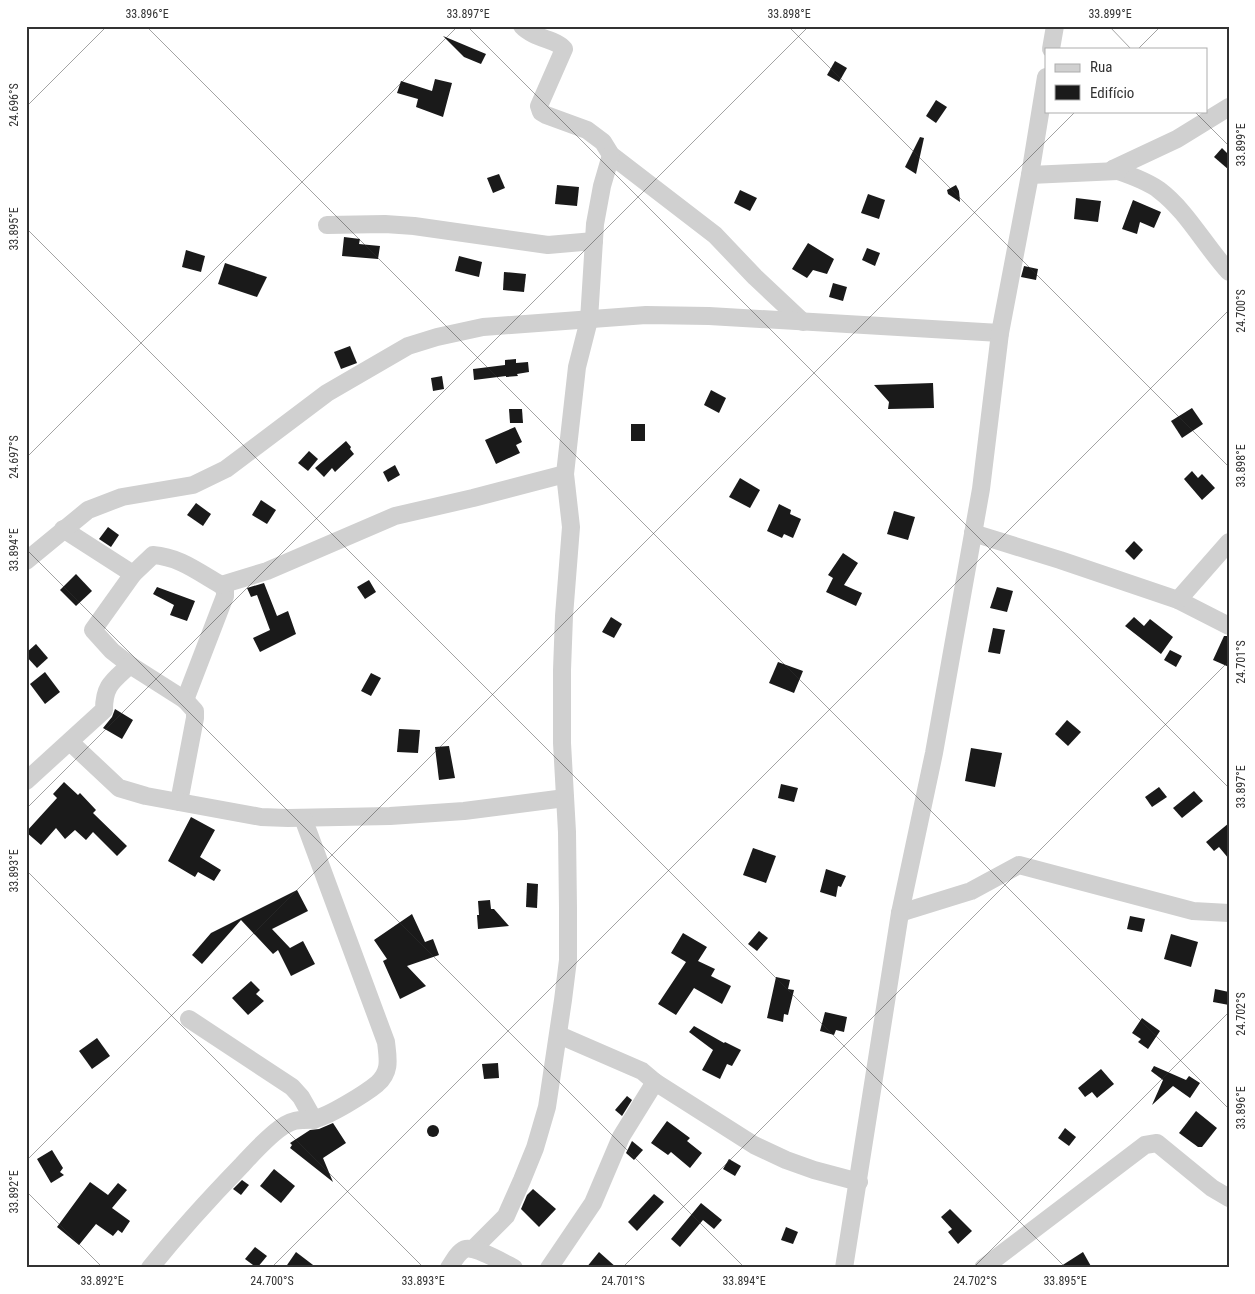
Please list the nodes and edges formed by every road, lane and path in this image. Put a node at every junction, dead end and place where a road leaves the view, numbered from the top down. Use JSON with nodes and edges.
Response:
{"nodes":[{"id":1,"x":522,"y":26,"type":"edge"},
{"id":2,"x":1054,"y":26,"type":"edge"},
{"id":3,"x":1051,"y":48,"type":"edge"},
{"id":4,"x":1045,"y":83,"type":"edge"},
{"id":5,"x":1229,"y":107,"type":"edge"},
{"id":6,"x":611,"y":155,"type":"junction"},
{"id":7,"x":1113,"y":169,"type":"junction"},
{"id":8,"x":1030,"y":175,"type":"junction"},
{"id":9,"x":327,"y":225,"type":"dead end"},
{"id":10,"x":594,"y":241,"type":"junction"},
{"id":11,"x":1229,"y":272,"type":"edge"},
{"id":12,"x":590,"y":320,"type":"junction"},
{"id":13,"x":803,"y":322,"type":"junction"},
{"id":14,"x":1000,"y":333,"type":"junction"},
{"id":15,"x":565,"y":474,"type":"junction"},
{"id":16,"x":63,"y":529,"type":"junction"},
{"id":17,"x":973,"y":533,"type":"junction"},
{"id":18,"x":1229,"y":542,"type":"edge"},
{"id":19,"x":26,"y":561,"type":"edge"},
{"id":20,"x":133,"y":574,"type":"junction"},
{"id":21,"x":221,"y":585,"type":"junction"},
{"id":22,"x":1178,"y":600,"type":"junction"},
{"id":23,"x":1229,"y":626,"type":"edge"},
{"id":24,"x":130,"y":664,"type":"junction"},
{"id":25,"x":185,"y":700,"type":"junction"},
{"id":26,"x":70,"y":742,"type":"junction"},
{"id":27,"x":26,"y":781,"type":"edge"},
{"id":28,"x":565,"y":798,"type":"junction"},
{"id":29,"x":179,"y":802,"type":"junction"},
{"id":30,"x":303,"y":818,"type":"junction"},
{"id":31,"x":900,"y":913,"type":"junction"},
{"id":32,"x":1229,"y":913,"type":"edge"},
{"id":33,"x":189,"y":1020,"type":"dead end"},
{"id":34,"x":559,"y":1034,"type":"junction"},
{"id":35,"x":655,"y":1082,"type":"junction"},
{"id":36,"x":314,"y":1120,"type":"junction"},
{"id":37,"x":858,"y":1182,"type":"junction"},
{"id":38,"x":1229,"y":1198,"type":"edge"},
{"id":39,"x":473,"y":1249,"type":"junction"},
{"id":40,"x":150,"y":1268,"type":"edge"},
{"id":41,"x":449,"y":1268,"type":"edge"},
{"id":42,"x":514,"y":1268,"type":"edge"},
{"id":43,"x":549,"y":1268,"type":"edge"},
{"id":44,"x":844,"y":1268,"type":"edge"},
{"id":45,"x":983,"y":1268,"type":"edge"}],
"edges":[{"from":1,"to":6,"type":"street"},
{"from":2,"to":3,"type":"street"},
{"from":4,"to":8,"type":"street"},
{"from":5,"to":7,"type":"street"},
{"from":6,"to":10,"type":"street"},
{"from":6,"to":13,"type":"street"},
{"from":7,"to":8,"type":"street"},
{"from":7,"to":11,"type":"street"},
{"from":8,"to":14,"type":"street"},
{"from":9,"to":10,"type":"street"},
{"from":10,"to":12,"type":"street"},
{"from":12,"to":13,"type":"street"},
{"from":12,"to":15,"type":"street"},
{"from":12,"to":16,"type":"street"},
{"from":13,"to":14,"type":"street"},
{"from":14,"to":17,"type":"street"},
{"from":15,"to":21,"type":"street"},
{"from":15,"to":28,"type":"street"},
{"from":16,"to":19,"type":"street"},
{"from":16,"to":20,"type":"street"},
{"from":17,"to":22,"type":"street"},
{"from":17,"to":31,"type":"street"},
{"from":18,"to":22,"type":"street"},
{"from":20,"to":21,"type":"street"},
{"from":20,"to":24,"type":"street"},
{"from":21,"to":25,"type":"street"},
{"from":22,"to":23,"type":"street"},
{"from":24,"to":25,"type":"street"},
{"from":24,"to":26,"type":"street"},
{"from":25,"to":29,"type":"street"},
{"from":26,"to":27,"type":"street"},
{"from":26,"to":29,"type":"street"},
{"from":28,"to":30,"type":"street"},
{"from":28,"to":34,"type":"street"},
{"from":29,"to":30,"type":"street"},
{"from":30,"to":36,"type":"street"},
{"from":31,"to":32,"type":"street"},
{"from":31,"to":37,"type":"street"},
{"from":33,"to":36,"type":"street"},
{"from":34,"to":35,"type":"street"},
{"from":34,"to":39,"type":"street"},
{"from":35,"to":37,"type":"street"},
{"from":35,"to":43,"type":"street"},
{"from":36,"to":40,"type":"street"},
{"from":37,"to":44,"type":"street"},
{"from":38,"to":45,"type":"street"},
{"from":39,"to":41,"type":"street"},
{"from":39,"to":42,"type":"street"}]}
